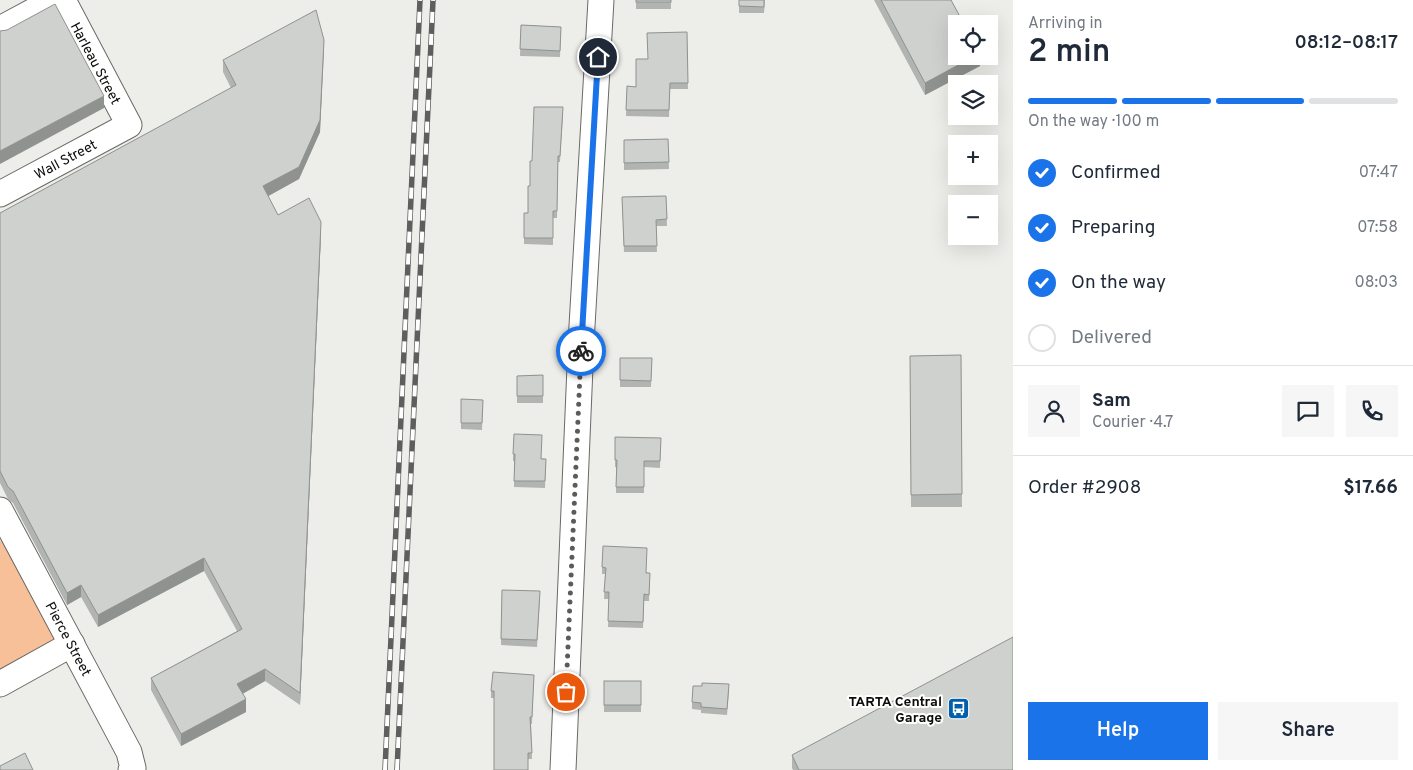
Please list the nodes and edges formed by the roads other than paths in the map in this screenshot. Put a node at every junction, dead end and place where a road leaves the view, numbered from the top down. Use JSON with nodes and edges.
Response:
{"nodes":[{"id":1,"x":54,"y":0,"type":"edge"},
{"id":2,"x":63,"y":0,"type":"edge"},
{"id":3,"x":601,"y":0,"type":"edge"},
{"id":4,"x":0,"y":29,"type":"edge"},
{"id":5,"x":129,"y":125,"type":"joint"},
{"id":6,"x":0,"y":194,"type":"edge"},
{"id":7,"x":1,"y":516,"type":"edge"},
{"id":8,"x":72,"y":644,"type":"junction"},
{"id":9,"x":0,"y":684,"type":"edge"},
{"id":10,"x":132,"y":770,"type":"edge"},
{"id":11,"x":563,"y":770,"type":"edge"}],
"edges":[{"from":1,"to":4,"type":"street"},
{"from":2,"to":5,"type":"street","name":"Harleau Street"},
{"from":3,"to":11,"type":"street"},
{"from":5,"to":6,"type":"street","name":"Wall Street"},
{"from":7,"to":8,"type":"street","name":"Pierce Street"},
{"from":8,"to":9,"type":"street"},
{"from":8,"to":10,"type":"street","name":"Pierce Street"}]}
